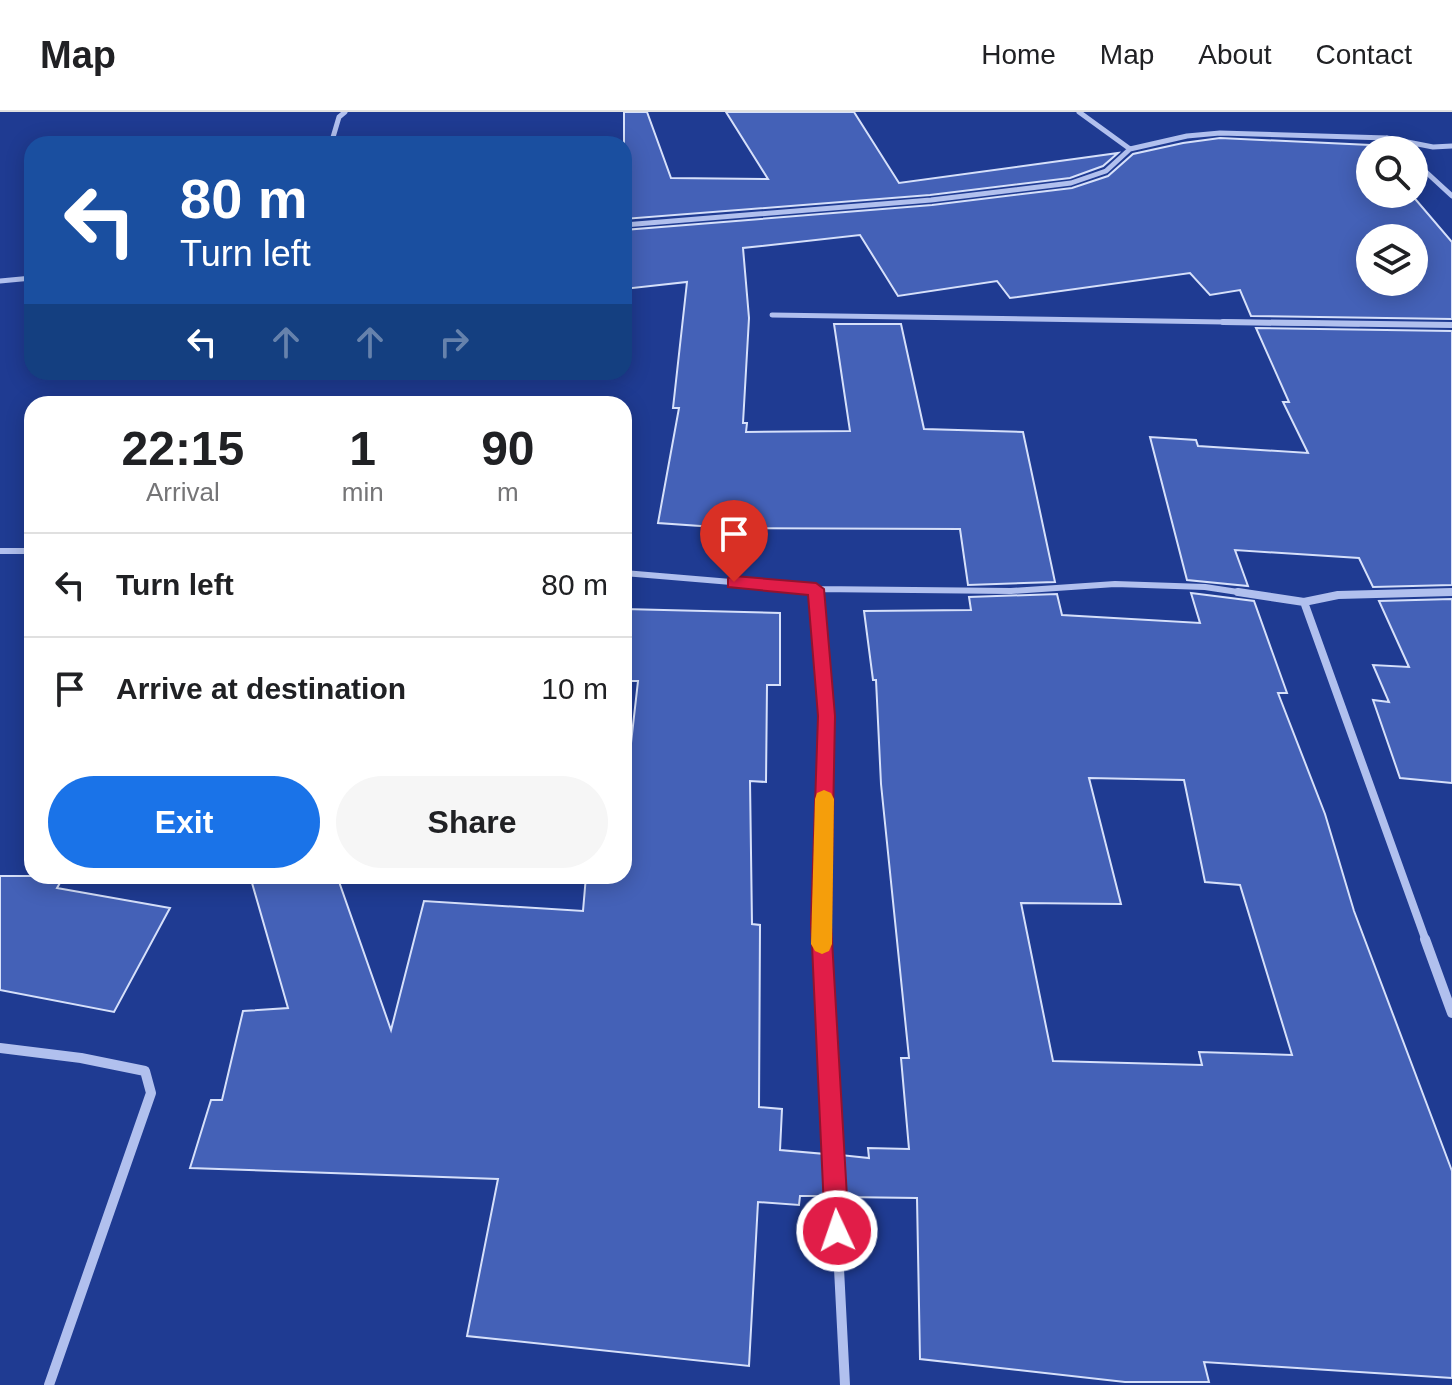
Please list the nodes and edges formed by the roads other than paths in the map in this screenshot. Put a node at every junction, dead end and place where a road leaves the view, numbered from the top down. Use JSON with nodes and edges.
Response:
{"nodes":[{"id":1,"x":345,"y":112,"type":"edge"},
{"id":2,"x":1079,"y":112,"type":"edge"},
{"id":3,"x":333,"y":136,"type":"edge"},
{"id":4,"x":1356,"y":137,"type":"edge"},
{"id":5,"x":1428,"y":146,"type":"edge"},
{"id":6,"x":1452,"y":146,"type":"edge"},
{"id":7,"x":1130,"y":149,"type":"junction"},
{"id":8,"x":1428,"y":174,"type":"edge"},
{"id":9,"x":1452,"y":196,"type":"edge"},
{"id":10,"x":632,"y":224,"type":"edge"},
{"id":11,"x":24,"y":279,"type":"edge"},
{"id":12,"x":0,"y":281,"type":"edge"},
{"id":13,"x":772,"y":315,"type":"dead end"},
{"id":14,"x":1452,"y":325,"type":"edge"},
{"id":15,"x":0,"y":551,"type":"edge"},
{"id":16,"x":24,"y":551,"type":"edge"},
{"id":17,"x":632,"y":574,"type":"edge"},
{"id":18,"x":816,"y":589,"type":"junction"},
{"id":19,"x":1452,"y":592,"type":"edge"},
{"id":20,"x":1304,"y":602,"type":"junction"},
{"id":21,"x":1452,"y":1013,"type":"edge"},
{"id":22,"x":0,"y":1048,"type":"edge"},
{"id":23,"x":49,"y":1385,"type":"edge"},
{"id":24,"x":845,"y":1385,"type":"edge"}],
"edges":[{"from":1,"to":3,"type":"street"},
{"from":2,"to":7,"type":"street"},
{"from":4,"to":7,"type":"street"},
{"from":5,"to":6,"type":"street"},
{"from":7,"to":10,"type":"street"},
{"from":8,"to":9,"type":"street"},
{"from":11,"to":12,"type":"street"},
{"from":13,"to":14,"type":"street"},
{"from":15,"to":16,"type":"street"},
{"from":17,"to":18,"type":"street"},
{"from":18,"to":20,"type":"street"},
{"from":18,"to":24,"type":"street"},
{"from":19,"to":20,"type":"street"},
{"from":20,"to":21,"type":"street"},
{"from":22,"to":23,"type":"street"}]}
